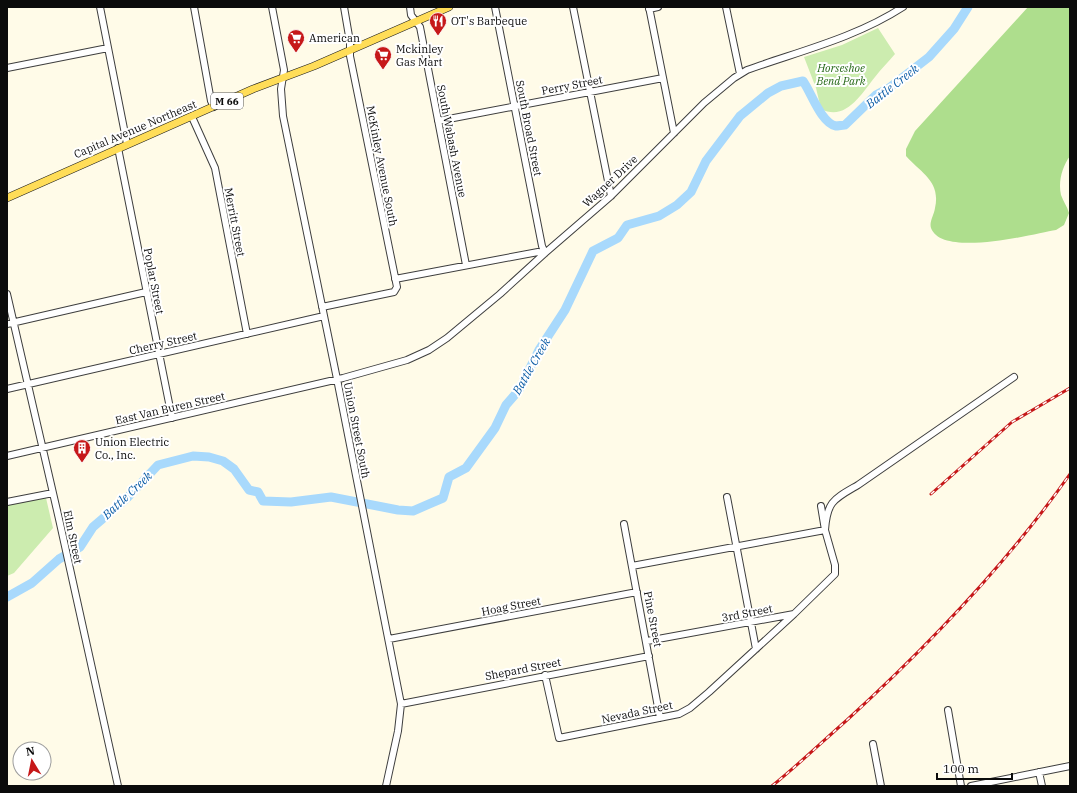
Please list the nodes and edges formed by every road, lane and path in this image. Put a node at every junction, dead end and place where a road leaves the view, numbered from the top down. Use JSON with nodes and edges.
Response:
{"nodes":[{"id":1,"x":100,"y":7,"type":"edge"},
{"id":2,"x":194,"y":7,"type":"edge"},
{"id":3,"x":272,"y":7,"type":"edge"},
{"id":4,"x":344,"y":7,"type":"edge"},
{"id":5,"x":410,"y":7,"type":"edge"},
{"id":6,"x":449,"y":7,"type":"edge"},
{"id":7,"x":495,"y":7,"type":"edge"},
{"id":8,"x":574,"y":7,"type":"edge"},
{"id":9,"x":658,"y":7,"type":"edge"},
{"id":10,"x":726,"y":7,"type":"edge"},
{"id":11,"x":903,"y":7,"type":"edge"},
{"id":12,"x":649,"y":8,"type":"edge"},
{"id":13,"x":416,"y":21,"type":"junction"},
{"id":14,"x":108,"y":48,"type":"junction"},
{"id":15,"x":350,"y":49,"type":"junction"},
{"id":16,"x":7,"y":68,"type":"edge"},
{"id":17,"x":740,"y":74,"type":"junction"},
{"id":18,"x":283,"y":78,"type":"junction"},
{"id":19,"x":663,"y":78,"type":"junction"},
{"id":20,"x":590,"y":92,"type":"junction"},
{"id":21,"x":214,"y":107,"type":"junction"},
{"id":22,"x":514,"y":107,"type":"junction"},
{"id":23,"x":192,"y":117,"type":"junction"},
{"id":24,"x":438,"y":120,"type":"junction"},
{"id":25,"x":674,"y":133,"type":"junction"},
{"id":26,"x":127,"y":144,"type":"junction"},
{"id":27,"x":118,"y":148,"type":"junction"},
{"id":28,"x":611,"y":196,"type":"junction"},
{"id":29,"x":7,"y":198,"type":"edge"},
{"id":30,"x":545,"y":253,"type":"junction"},
{"id":31,"x":466,"y":265,"type":"junction"},
{"id":32,"x":395,"y":279,"type":"junction"},
{"id":33,"x":146,"y":292,"type":"junction"},
{"id":34,"x":7,"y":294,"type":"edge"},
{"id":35,"x":322,"y":307,"type":"junction"},
{"id":36,"x":324,"y":316,"type":"junction"},
{"id":37,"x":10,"y":323,"type":"edge"},
{"id":38,"x":247,"y":334,"type":"junction"},
{"id":39,"x":159,"y":354,"type":"junction"},
{"id":40,"x":1014,"y":378,"type":"dead end"},
{"id":41,"x":337,"y":379,"type":"junction"},
{"id":42,"x":28,"y":384,"type":"junction"},
{"id":43,"x":7,"y":389,"type":"edge"},
{"id":44,"x":172,"y":418,"type":"junction"},
{"id":45,"x":42,"y":448,"type":"junction"},
{"id":46,"x":7,"y":456,"type":"edge"},
{"id":47,"x":53,"y":493,"type":"junction"},
{"id":48,"x":727,"y":497,"type":"dead end"},
{"id":49,"x":7,"y":502,"type":"edge"},
{"id":50,"x":821,"y":506,"type":"dead end"},
{"id":51,"x":624,"y":524,"type":"dead end"},
{"id":52,"x":825,"y":530,"type":"junction"},
{"id":53,"x":736,"y":547,"type":"junction"},
{"id":54,"x":632,"y":566,"type":"junction"},
{"id":55,"x":637,"y":592,"type":"junction"},
{"id":56,"x":794,"y":614,"type":"junction"},
{"id":57,"x":751,"y":622,"type":"junction"},
{"id":58,"x":389,"y":639,"type":"junction"},
{"id":59,"x":647,"y":642,"type":"junction"},
{"id":60,"x":756,"y":649,"type":"junction"},
{"id":61,"x":650,"y":656,"type":"junction"},
{"id":62,"x":545,"y":675,"type":"junction"},
{"id":63,"x":401,"y":704,"type":"junction"},
{"id":64,"x":948,"y":710,"type":"dead end"},
{"id":65,"x":660,"y":718,"type":"junction"},
{"id":66,"x":873,"y":744,"type":"dead end"},
{"id":67,"x":1070,"y":766,"type":"edge"},
{"id":68,"x":1039,"y":772,"type":"junction"},
{"id":69,"x":118,"y":786,"type":"edge"},
{"id":70,"x":386,"y":786,"type":"edge"},
{"id":71,"x":881,"y":786,"type":"edge"},
{"id":72,"x":961,"y":786,"type":"edge"},
{"id":73,"x":971,"y":786,"type":"edge"},
{"id":74,"x":1042,"y":786,"type":"edge"}],
"edges":[{"from":1,"to":14,"type":"street"},
{"from":2,"to":21,"type":"street"},
{"from":3,"to":18,"type":"street","name":"Union Street South"},
{"from":4,"to":15,"type":"street","name":"McKinley Avenue South"},
{"from":5,"to":13,"type":"street","name":"South Wabash Avenue"},
{"from":6,"to":13,"type":"main road","name":"Capital Avenue Northeast","number":"M 66"},
{"from":7,"to":22,"type":"street","name":"South Broad Street"},
{"from":8,"to":20,"type":"street"},
{"from":9,"to":12,"type":"street"},
{"from":10,"to":17,"type":"street"},
{"from":11,"to":17,"type":"street","name":"Wagner Drive"},
{"from":12,"to":19,"type":"street"},
{"from":13,"to":15,"type":"main road","name":"Capital Avenue Northeast","number":"M 66"},
{"from":13,"to":24,"type":"street","name":"South Wabash Avenue"},
{"from":14,"to":16,"type":"street"},
{"from":14,"to":26,"type":"street"},
{"from":15,"to":18,"type":"main road","name":"Capital Avenue Northeast","number":"M 66"},
{"from":15,"to":32,"type":"street","name":"McKinley Avenue South"},
{"from":17,"to":25,"type":"street","name":"Wagner Drive"},
{"from":18,"to":21,"type":"main road","name":"Capital Avenue Northeast","number":"M 66"},
{"from":18,"to":35,"type":"street","name":"Union Street South"},
{"from":19,"to":20,"type":"street","name":"Perry Street"},
{"from":19,"to":25,"type":"street"},
{"from":20,"to":22,"type":"street","name":"Perry Street"},
{"from":20,"to":28,"type":"street"},
{"from":21,"to":23,"type":"main road","name":"Capital Avenue Northeast","number":"M 66"},
{"from":22,"to":24,"type":"street","name":"Perry Street"},
{"from":22,"to":30,"type":"street","name":"South Broad Street"},
{"from":23,"to":26,"type":"main road","name":"Capital Avenue Northeast","number":"M 66"},
{"from":23,"to":38,"type":"street","name":"Merritt Street"},
{"from":24,"to":31,"type":"street","name":"South Wabash Avenue"},
{"from":25,"to":28,"type":"street","name":"Wagner Drive"},
{"from":26,"to":27,"type":"main road","name":"Capital Avenue Northeast","number":"M 66"},
{"from":27,"to":29,"type":"main road","name":"Capital Avenue Northeast","number":"M 66"},
{"from":27,"to":33,"type":"street","name":"Poplar Street"},
{"from":28,"to":30,"type":"street","name":"Wagner Drive"},
{"from":30,"to":31,"type":"street"},
{"from":30,"to":41,"type":"street","name":"Wagner Drive"},
{"from":31,"to":32,"type":"street"},
{"from":32,"to":35,"type":"street","name":"McKinley Avenue South"},
{"from":33,"to":37,"type":"street"},
{"from":33,"to":39,"type":"street","name":"Poplar Street"},
{"from":34,"to":37,"type":"street","name":"Elm Street"},
{"from":35,"to":36,"type":"street","name":"Union Street South"},
{"from":36,"to":38,"type":"street","name":"Cherry Street"},
{"from":36,"to":41,"type":"street","name":"Union Street South"},
{"from":37,"to":42,"type":"street","name":"Elm Street"},
{"from":38,"to":39,"type":"street","name":"Cherry Street"},
{"from":39,"to":42,"type":"street","name":"Cherry Street"},
{"from":39,"to":44,"type":"street","name":"Poplar Street"},
{"from":40,"to":52,"type":"street"},
{"from":41,"to":44,"type":"street","name":"East Van Buren Street"},
{"from":41,"to":58,"type":"street","name":"Union Street South"},
{"from":42,"to":43,"type":"street","name":"Cherry Street"},
{"from":42,"to":45,"type":"street","name":"Elm Street"},
{"from":44,"to":45,"type":"street","name":"East Van Buren Street"},
{"from":45,"to":46,"type":"street","name":"East Van Buren Street"},
{"from":45,"to":47,"type":"street","name":"Elm Street"},
{"from":47,"to":49,"type":"street"},
{"from":47,"to":69,"type":"street","name":"Elm Street"},
{"from":48,"to":53,"type":"street"},
{"from":50,"to":52,"type":"street"},
{"from":51,"to":54,"type":"street","name":"Pine Street"},
{"from":52,"to":53,"type":"street"},
{"from":52,"to":56,"type":"street"},
{"from":53,"to":54,"type":"street"},
{"from":53,"to":57,"type":"street"},
{"from":54,"to":55,"type":"street","name":"Pine Street"},
{"from":55,"to":58,"type":"street","name":"Hoag Street"},
{"from":55,"to":59,"type":"street","name":"Pine Street"},
{"from":56,"to":57,"type":"street","name":"3rd Street"},
{"from":56,"to":60,"type":"street","name":"Nevada Street"},
{"from":57,"to":59,"type":"street","name":"3rd Street"},
{"from":57,"to":60,"type":"street"},
{"from":58,"to":63,"type":"street","name":"Union Street South"},
{"from":59,"to":61,"type":"street","name":"Pine Street"},
{"from":60,"to":65,"type":"street","name":"Nevada Street"},
{"from":61,"to":62,"type":"street","name":"Shepard Street"},
{"from":61,"to":65,"type":"street","name":"Pine Street"},
{"from":62,"to":63,"type":"street","name":"Shepard Street"},
{"from":62,"to":65,"type":"street","name":"Nevada Street"},
{"from":63,"to":70,"type":"street","name":"Union Street South"},
{"from":64,"to":72,"type":"street"},
{"from":66,"to":71,"type":"street"},
{"from":67,"to":68,"type":"street"},
{"from":68,"to":73,"type":"street"},
{"from":68,"to":74,"type":"street"}]}
